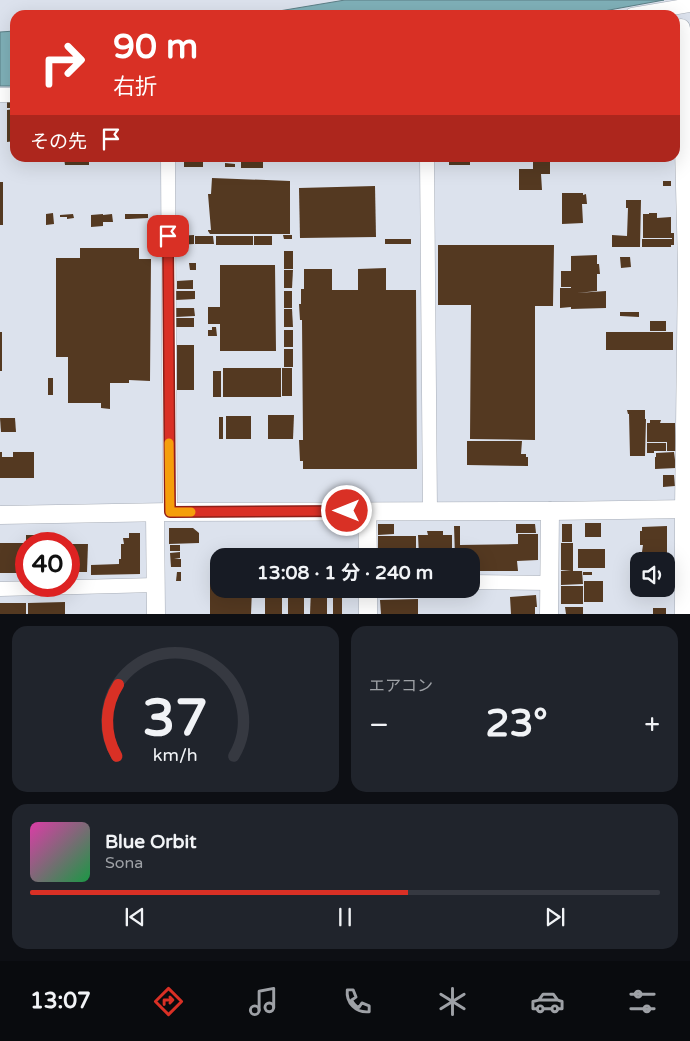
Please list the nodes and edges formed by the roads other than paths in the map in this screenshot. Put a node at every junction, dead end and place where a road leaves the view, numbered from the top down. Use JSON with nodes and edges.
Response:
{"nodes":[{"id":1,"x":683,"y":4,"type":"edge"},
{"id":2,"x":655,"y":10,"type":"edge"},
{"id":3,"x":681,"y":28,"type":"joint"},
{"id":4,"x":168,"y":162,"type":"edge"},
{"id":5,"x":427,"y":162,"type":"edge"},
{"id":6,"x":687,"y":509,"type":"edge"},
{"id":7,"x":367,"y":511,"type":"junction"},
{"id":8,"x":430,"y":511,"type":"junction"},
{"id":9,"x":550,"y":511,"type":"junction"},
{"id":10,"x":162,"y":512,"type":"junction"},
{"id":11,"x":0,"y":516,"type":"edge"},
{"id":12,"x":368,"y":548,"type":"edge"},
{"id":13,"x":480,"y":582,"type":"edge"},
{"id":14,"x":549,"y":583,"type":"junction"},
{"id":15,"x":155,"y":585,"type":"junction"},
{"id":16,"x":0,"y":589,"type":"edge"},
{"id":17,"x":368,"y":598,"type":"edge"},
{"id":18,"x":156,"y":614,"type":"edge"},
{"id":19,"x":368,"y":614,"type":"edge"},
{"id":20,"x":549,"y":614,"type":"edge"},
{"id":21,"x":684,"y":614,"type":"edge"}],
"edges":[{"from":1,"to":2,"type":"street"},
{"from":1,"to":3,"type":"street"},
{"from":3,"to":6,"type":"street"},
{"from":4,"to":10,"type":"street"},
{"from":5,"to":8,"type":"street"},
{"from":6,"to":9,"type":"street"},
{"from":6,"to":21,"type":"street"},
{"from":7,"to":8,"type":"street"},
{"from":7,"to":10,"type":"street"},
{"from":7,"to":12,"type":"street"},
{"from":8,"to":9,"type":"street"},
{"from":9,"to":14,"type":"street"},
{"from":10,"to":11,"type":"street"},
{"from":10,"to":15,"type":"street"},
{"from":13,"to":14,"type":"street"},
{"from":14,"to":20,"type":"street"},
{"from":15,"to":16,"type":"street"},
{"from":15,"to":18,"type":"street"},
{"from":17,"to":19,"type":"street"}]}
